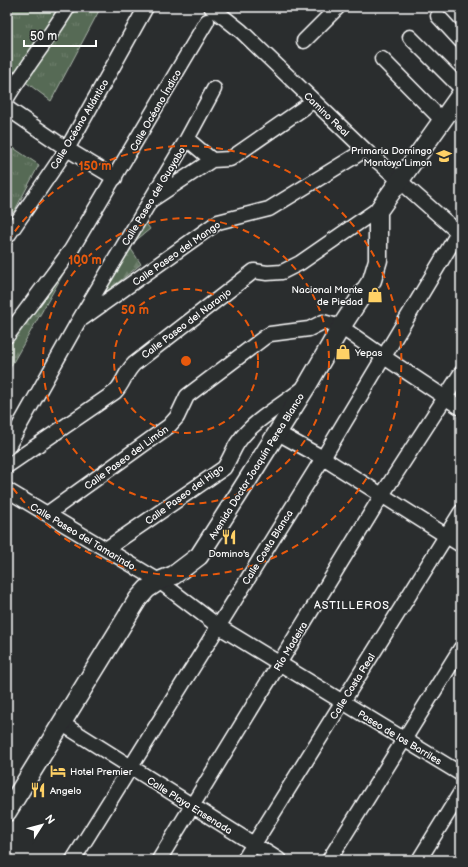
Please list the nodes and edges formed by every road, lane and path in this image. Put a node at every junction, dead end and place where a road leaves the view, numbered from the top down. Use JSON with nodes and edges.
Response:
{"nodes":[{"id":1,"x":68,"y":7,"type":"edge"},
{"id":2,"x":146,"y":7,"type":"edge"},
{"id":3,"x":211,"y":7,"type":"edge"},
{"id":4,"x":338,"y":7,"type":"edge"},
{"id":5,"x":438,"y":16,"type":"dead end"},
{"id":6,"x":207,"y":21,"type":"dead end"},
{"id":7,"x":410,"y":37,"type":"dead end"},
{"id":8,"x":461,"y":41,"type":"edge"},
{"id":9,"x":304,"y":42,"type":"dead end"},
{"id":10,"x":382,"y":59,"type":"dead end"},
{"id":11,"x":461,"y":88,"type":"edge"},
{"id":12,"x":214,"y":89,"type":"dead end"},
{"id":13,"x":461,"y":94,"type":"edge"},
{"id":14,"x":7,"y":98,"type":"edge"},
{"id":15,"x":305,"y":107,"type":"dead end"},
{"id":16,"x":7,"y":108,"type":"edge"},
{"id":17,"x":443,"y":121,"type":"junction"},
{"id":18,"x":187,"y":139,"type":"junction"},
{"id":19,"x":66,"y":149,"type":"junction"},
{"id":20,"x":365,"y":150,"type":"junction"},
{"id":21,"x":212,"y":160,"type":"junction"},
{"id":22,"x":115,"y":178,"type":"junction"},
{"id":23,"x":399,"y":180,"type":"junction"},
{"id":24,"x":149,"y":202,"type":"junction"},
{"id":25,"x":381,"y":207,"type":"junction"},
{"id":26,"x":459,"y":234,"type":"edge"},
{"id":27,"x":7,"y":236,"type":"edge"},
{"id":28,"x":78,"y":322,"type":"junction"},
{"id":29,"x":341,"y":327,"type":"junction"},
{"id":30,"x":7,"y":336,"type":"edge"},
{"id":31,"x":384,"y":358,"type":"junction"},
{"id":32,"x":461,"y":373,"type":"edge"},
{"id":33,"x":308,"y":384,"type":"junction"},
{"id":34,"x":445,"y":398,"type":"junction"},
{"id":35,"x":461,"y":408,"type":"edge"},
{"id":36,"x":278,"y":433,"type":"junction"},
{"id":37,"x":7,"y":448,"type":"edge"},
{"id":38,"x":323,"y":458,"type":"junction"},
{"id":39,"x":7,"y":466,"type":"edge"},
{"id":40,"x":7,"y":490,"type":"edge"},
{"id":41,"x":382,"y":494,"type":"junction"},
{"id":42,"x":461,"y":512,"type":"edge"},
{"id":43,"x":47,"y":514,"type":"junction"},
{"id":44,"x":446,"y":536,"type":"junction"},
{"id":45,"x":461,"y":545,"type":"edge"},
{"id":46,"x":106,"y":550,"type":"junction"},
{"id":47,"x":159,"y":581,"type":"junction"},
{"id":48,"x":218,"y":626,"type":"junction"},
{"id":49,"x":461,"y":648,"type":"edge"},
{"id":50,"x":279,"y":664,"type":"junction"},
{"id":51,"x":342,"y":702,"type":"junction"},
{"id":52,"x":61,"y":723,"type":"junction"},
{"id":53,"x":404,"y":739,"type":"junction"},
{"id":54,"x":130,"y":768,"type":"junction"},
{"id":55,"x":461,"y":774,"type":"edge"},
{"id":56,"x":461,"y":792,"type":"edge"},
{"id":57,"x":192,"y":806,"type":"junction"},
{"id":58,"x":7,"y":812,"type":"edge"},
{"id":59,"x":253,"y":845,"type":"junction"},
{"id":60,"x":73,"y":860,"type":"edge"},
{"id":61,"x":159,"y":860,"type":"edge"},
{"id":62,"x":244,"y":860,"type":"edge"},
{"id":63,"x":279,"y":860,"type":"edge"},
{"id":64,"x":329,"y":860,"type":"edge"},
{"id":65,"x":419,"y":860,"type":"edge"}],
"edges":[{"from":1,"to":14,"type":"street"},
{"from":2,"to":19,"type":"street","name":"Calle Océano Atlántico"},
{"from":3,"to":20,"type":"street","name":"Camino Real"},
{"from":4,"to":9,"type":"street"},
{"from":5,"to":8,"type":"street"},
{"from":6,"to":22,"type":"street","name":"Calle Océano Índico"},
{"from":7,"to":11,"type":"street"},
{"from":10,"to":17,"type":"street"},
{"from":12,"to":18,"type":"street","name":"Calle Paseo del Guayabo"},
{"from":13,"to":17,"type":"main road","name":"Avenida Doctor Joaquín Perea Blanco"},
{"from":15,"to":21,"type":"street"},
{"from":16,"to":19,"type":"street"},
{"from":17,"to":23,"type":"main road","name":"Avenida Doctor Joaquín Perea Blanco"},
{"from":18,"to":21,"type":"street"},
{"from":18,"to":24,"type":"street","name":"Calle Paseo del Guayabo"},
{"from":19,"to":22,"type":"street"},
{"from":19,"to":27,"type":"street","name":"Calle Océano Atlántico"},
{"from":20,"to":23,"type":"street","name":"Camino Real"},
{"from":20,"to":28,"type":"street","name":"Calle Paseo del Mango"},
{"from":21,"to":24,"type":"street"},
{"from":22,"to":30,"type":"street","name":"Calle Océano Índico"},
{"from":23,"to":25,"type":"main road","name":"Avenida Doctor Joaquín Perea Blanco"},
{"from":23,"to":26,"type":"street","name":"Camino Real"},
{"from":24,"to":28,"type":"street","name":"Calle Paseo del Guayabo"},
{"from":25,"to":29,"type":"main road","name":"Avenida Doctor Joaquín Perea Blanco"},
{"from":25,"to":39,"type":"street","name":"Calle Paseo del Naranjo"},
{"from":26,"to":31,"type":"street","name":"Calle Costa Blanca"},
{"from":28,"to":37,"type":"street","name":"Calle Paseo del Guayabo"},
{"from":29,"to":31,"type":"street"},
{"from":29,"to":33,"type":"main road","name":"Avenida Doctor Joaquín Perea Blanco"},
{"from":29,"to":43,"type":"street","name":"Calle Paseo del Limón"},
{"from":31,"to":34,"type":"street"},
{"from":31,"to":38,"type":"street","name":"Calle Costa Blanca"},
{"from":32,"to":34,"type":"street","name":"Río Madeira"},
{"from":33,"to":36,"type":"main road","name":"Avenida Doctor Joaquín Perea Blanco"},
{"from":33,"to":46,"type":"street","name":"Calle Paseo del Higo"},
{"from":34,"to":35,"type":"street"},
{"from":34,"to":41,"type":"street","name":"Río Madeira"},
{"from":36,"to":38,"type":"street"},
{"from":36,"to":47,"type":"main road","name":"Avenida Doctor Joaquín Perea Blanco"},
{"from":38,"to":41,"type":"street"},
{"from":38,"to":48,"type":"street","name":"Calle Costa Blanca"},
{"from":40,"to":43,"type":"street","name":"Calle Paseo del Tamarindo"},
{"from":41,"to":44,"type":"street"},
{"from":41,"to":50,"type":"street","name":"Río Madeira"},
{"from":42,"to":44,"type":"street","name":"Calle Costa Real"},
{"from":43,"to":46,"type":"street","name":"Calle Paseo del Tamarindo"},
{"from":44,"to":45,"type":"street"},
{"from":44,"to":51,"type":"street","name":"Calle Costa Real"},
{"from":46,"to":47,"type":"street","name":"Calle Paseo del Tamarindo"},
{"from":47,"to":48,"type":"street","name":"Paseo de los Barriles"},
{"from":47,"to":52,"type":"main road","name":"Avenida Doctor Joaquín Perea Blanco"},
{"from":48,"to":50,"type":"street","name":"Paseo de los Barriles"},
{"from":48,"to":54,"type":"street","name":"Calle Costa Blanca"},
{"from":49,"to":53,"type":"street"},
{"from":50,"to":51,"type":"street","name":"Paseo de los Barriles"},
{"from":50,"to":57,"type":"street","name":"Río Madeira"},
{"from":51,"to":53,"type":"street","name":"Paseo de los Barriles"},
{"from":51,"to":59,"type":"street","name":"Calle Costa Real"},
{"from":52,"to":54,"type":"street","name":"Calle Playa Ensenada"},
{"from":52,"to":58,"type":"main road","name":"Avenida Doctor Joaquín Perea Blanco"},
{"from":53,"to":55,"type":"street","name":"Paseo de los Barriles"},
{"from":53,"to":64,"type":"street"},
{"from":54,"to":57,"type":"street","name":"Calle Playa Ensenada"},
{"from":54,"to":60,"type":"street","name":"Calle Costa Blanca"},
{"from":56,"to":65,"type":"street"},
{"from":57,"to":59,"type":"street","name":"Calle Playa Ensenada"},
{"from":57,"to":61,"type":"street","name":"Río Madeira"},
{"from":59,"to":62,"type":"street","name":"Calle Costa Real"},
{"from":59,"to":63,"type":"street","name":"Calle Playa Ensenada"}]}
